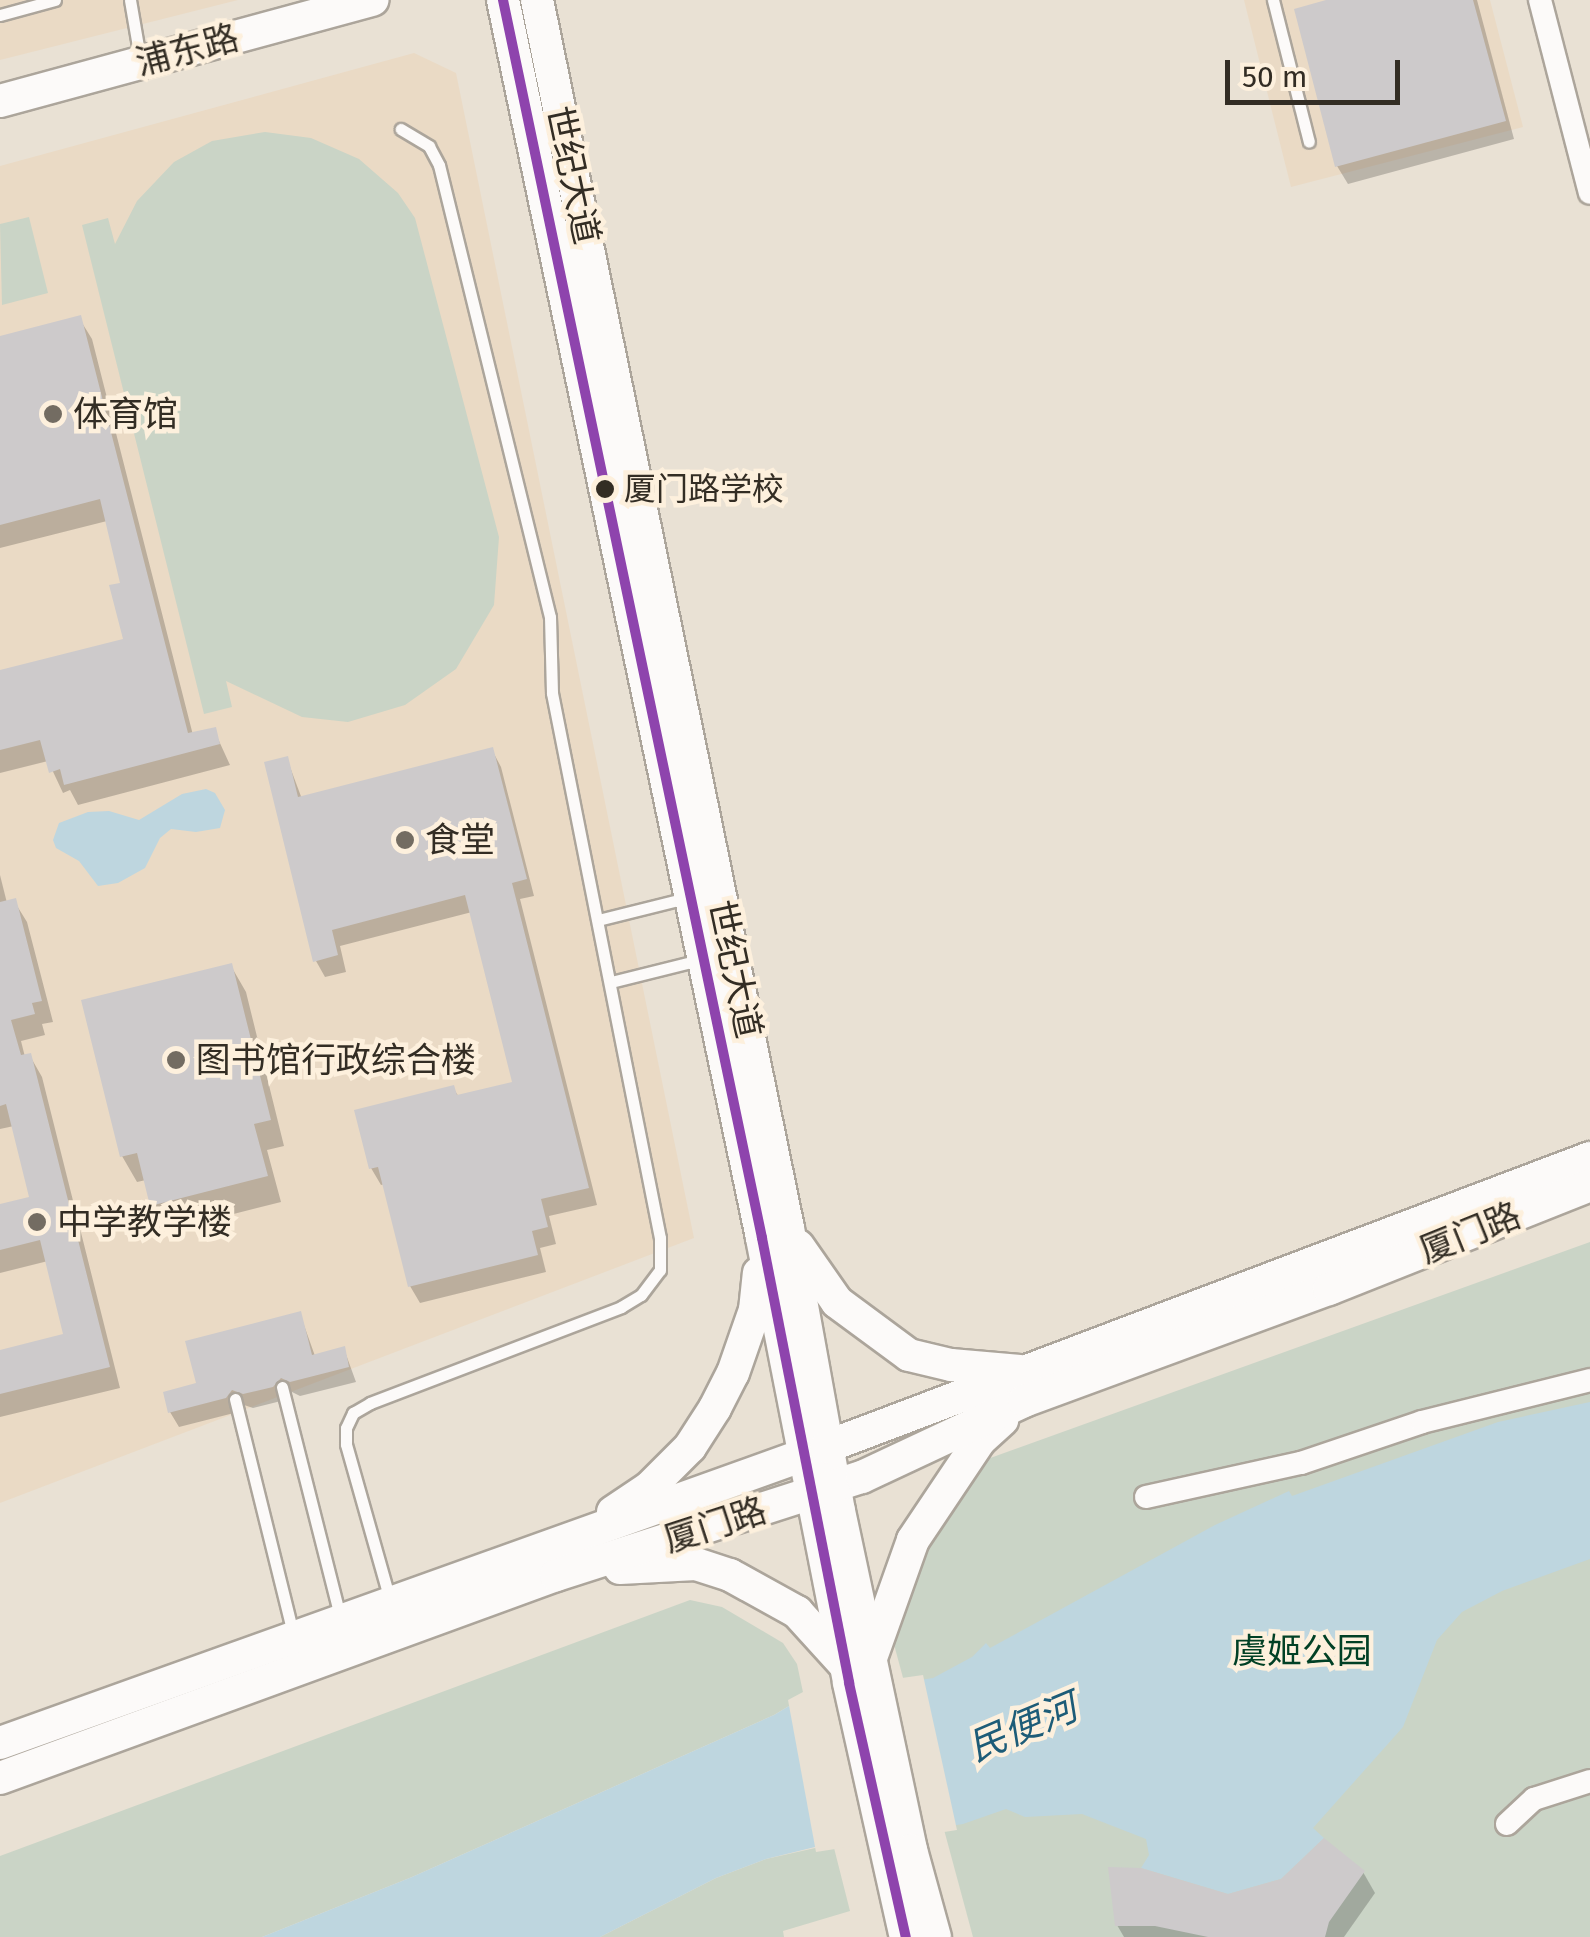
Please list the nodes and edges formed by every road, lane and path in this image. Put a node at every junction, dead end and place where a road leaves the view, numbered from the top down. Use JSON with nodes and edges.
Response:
{"nodes":[{"id":1,"x":55,"y":0,"type":"edge"},
{"id":2,"x":130,"y":0,"type":"edge"},
{"id":3,"x":374,"y":0,"type":"edge"},
{"id":4,"x":503,"y":0,"type":"edge"},
{"id":5,"x":537,"y":0,"type":"edge"},
{"id":6,"x":1274,"y":0,"type":"edge"},
{"id":7,"x":1540,"y":0,"type":"edge"},
{"id":8,"x":0,"y":15,"type":"edge"},
{"id":9,"x":140,"y":62,"type":"junction"},
{"id":10,"x":0,"y":101,"type":"edge"},
{"id":11,"x":401,"y":129,"type":"dead end"},
{"id":12,"x":1309,"y":142,"type":"dead end"},
{"id":13,"x":1590,"y":190,"type":"edge"},
{"id":14,"x":705,"y":894,"type":"junction"},
{"id":15,"x":598,"y":920,"type":"junction"},
{"id":16,"x":717,"y":955,"type":"junction"},
{"id":17,"x":612,"y":982,"type":"junction"},
{"id":18,"x":1590,"y":1158,"type":"edge"},
{"id":19,"x":1590,"y":1185,"type":"edge"},
{"id":20,"x":775,"y":1233,"type":"junction"},
{"id":21,"x":1590,"y":1380,"type":"edge"},
{"id":22,"x":1027,"y":1387,"type":"junction"},
{"id":23,"x":282,"y":1388,"type":"dead end"},
{"id":24,"x":235,"y":1400,"type":"dead end"},
{"id":25,"x":815,"y":1451,"type":"junction"},
{"id":26,"x":822,"y":1490,"type":"junction"},
{"id":27,"x":1146,"y":1497,"type":"dead end"},
{"id":28,"x":574,"y":1539,"type":"junction"},
{"id":29,"x":556,"y":1575,"type":"junction"},
{"id":30,"x":392,"y":1604,"type":"junction"},
{"id":31,"x":342,"y":1621,"type":"junction"},
{"id":32,"x":294,"y":1638,"type":"junction"},
{"id":33,"x":859,"y":1673,"type":"junction"},
{"id":34,"x":0,"y":1743,"type":"edge"},
{"id":35,"x":0,"y":1778,"type":"edge"},
{"id":36,"x":1590,"y":1782,"type":"edge"},
{"id":37,"x":1507,"y":1824,"type":"dead end"},
{"id":38,"x":898,"y":1854,"type":"junction"},
{"id":39,"x":906,"y":1937,"type":"edge"},
{"id":40,"x":935,"y":1937,"type":"edge"}],
"edges":[{"from":1,"to":8,"type":"lane"},
{"from":2,"to":9,"type":"lane"},
{"from":3,"to":9,"type":"street","name":"浦东路"},
{"from":4,"to":14,"type":"street","name":"世纪大道"},
{"from":5,"to":14,"type":"street","name":"世纪大道"},
{"from":6,"to":12,"type":"lane"},
{"from":7,"to":13,"type":"street"},
{"from":9,"to":10,"type":"street","name":"浦东路"},
{"from":11,"to":15,"type":"lane"},
{"from":14,"to":15,"type":"lane"},
{"from":14,"to":16,"type":"street","name":"世纪大道"},
{"from":15,"to":17,"type":"lane"},
{"from":16,"to":17,"type":"lane"},
{"from":16,"to":20,"type":"street","name":"世纪大道"},
{"from":17,"to":30,"type":"lane"},
{"from":18,"to":22,"type":"street","name":"厦门路"},
{"from":19,"to":22,"type":"street","name":"厦门路"},
{"from":20,"to":22,"type":"street"},
{"from":20,"to":25,"type":"street","name":"世纪大道"},
{"from":20,"to":28,"type":"street"},
{"from":21,"to":27,"type":"street"},
{"from":22,"to":25,"type":"street","name":"厦门路"},
{"from":22,"to":26,"type":"street","name":"厦门路"},
{"from":22,"to":33,"type":"street"},
{"from":23,"to":31,"type":"lane"},
{"from":24,"to":32,"type":"lane"},
{"from":25,"to":26,"type":"street","name":"世纪大道"},
{"from":25,"to":28,"type":"street","name":"厦门路"},
{"from":26,"to":29,"type":"street","name":"厦门路"},
{"from":26,"to":33,"type":"street","name":"世纪大道"},
{"from":28,"to":30,"type":"street","name":"厦门路"},
{"from":29,"to":33,"type":"street"},
{"from":29,"to":35,"type":"street","name":"厦门路"},
{"from":30,"to":31,"type":"street","name":"厦门路"},
{"from":31,"to":32,"type":"street","name":"厦门路"},
{"from":32,"to":34,"type":"street","name":"厦门路"},
{"from":33,"to":38,"type":"street","name":"世纪大道"},
{"from":36,"to":37,"type":"street"},
{"from":38,"to":39,"type":"street","name":"世纪大道"},
{"from":38,"to":40,"type":"street","name":"世纪大道"}]}
